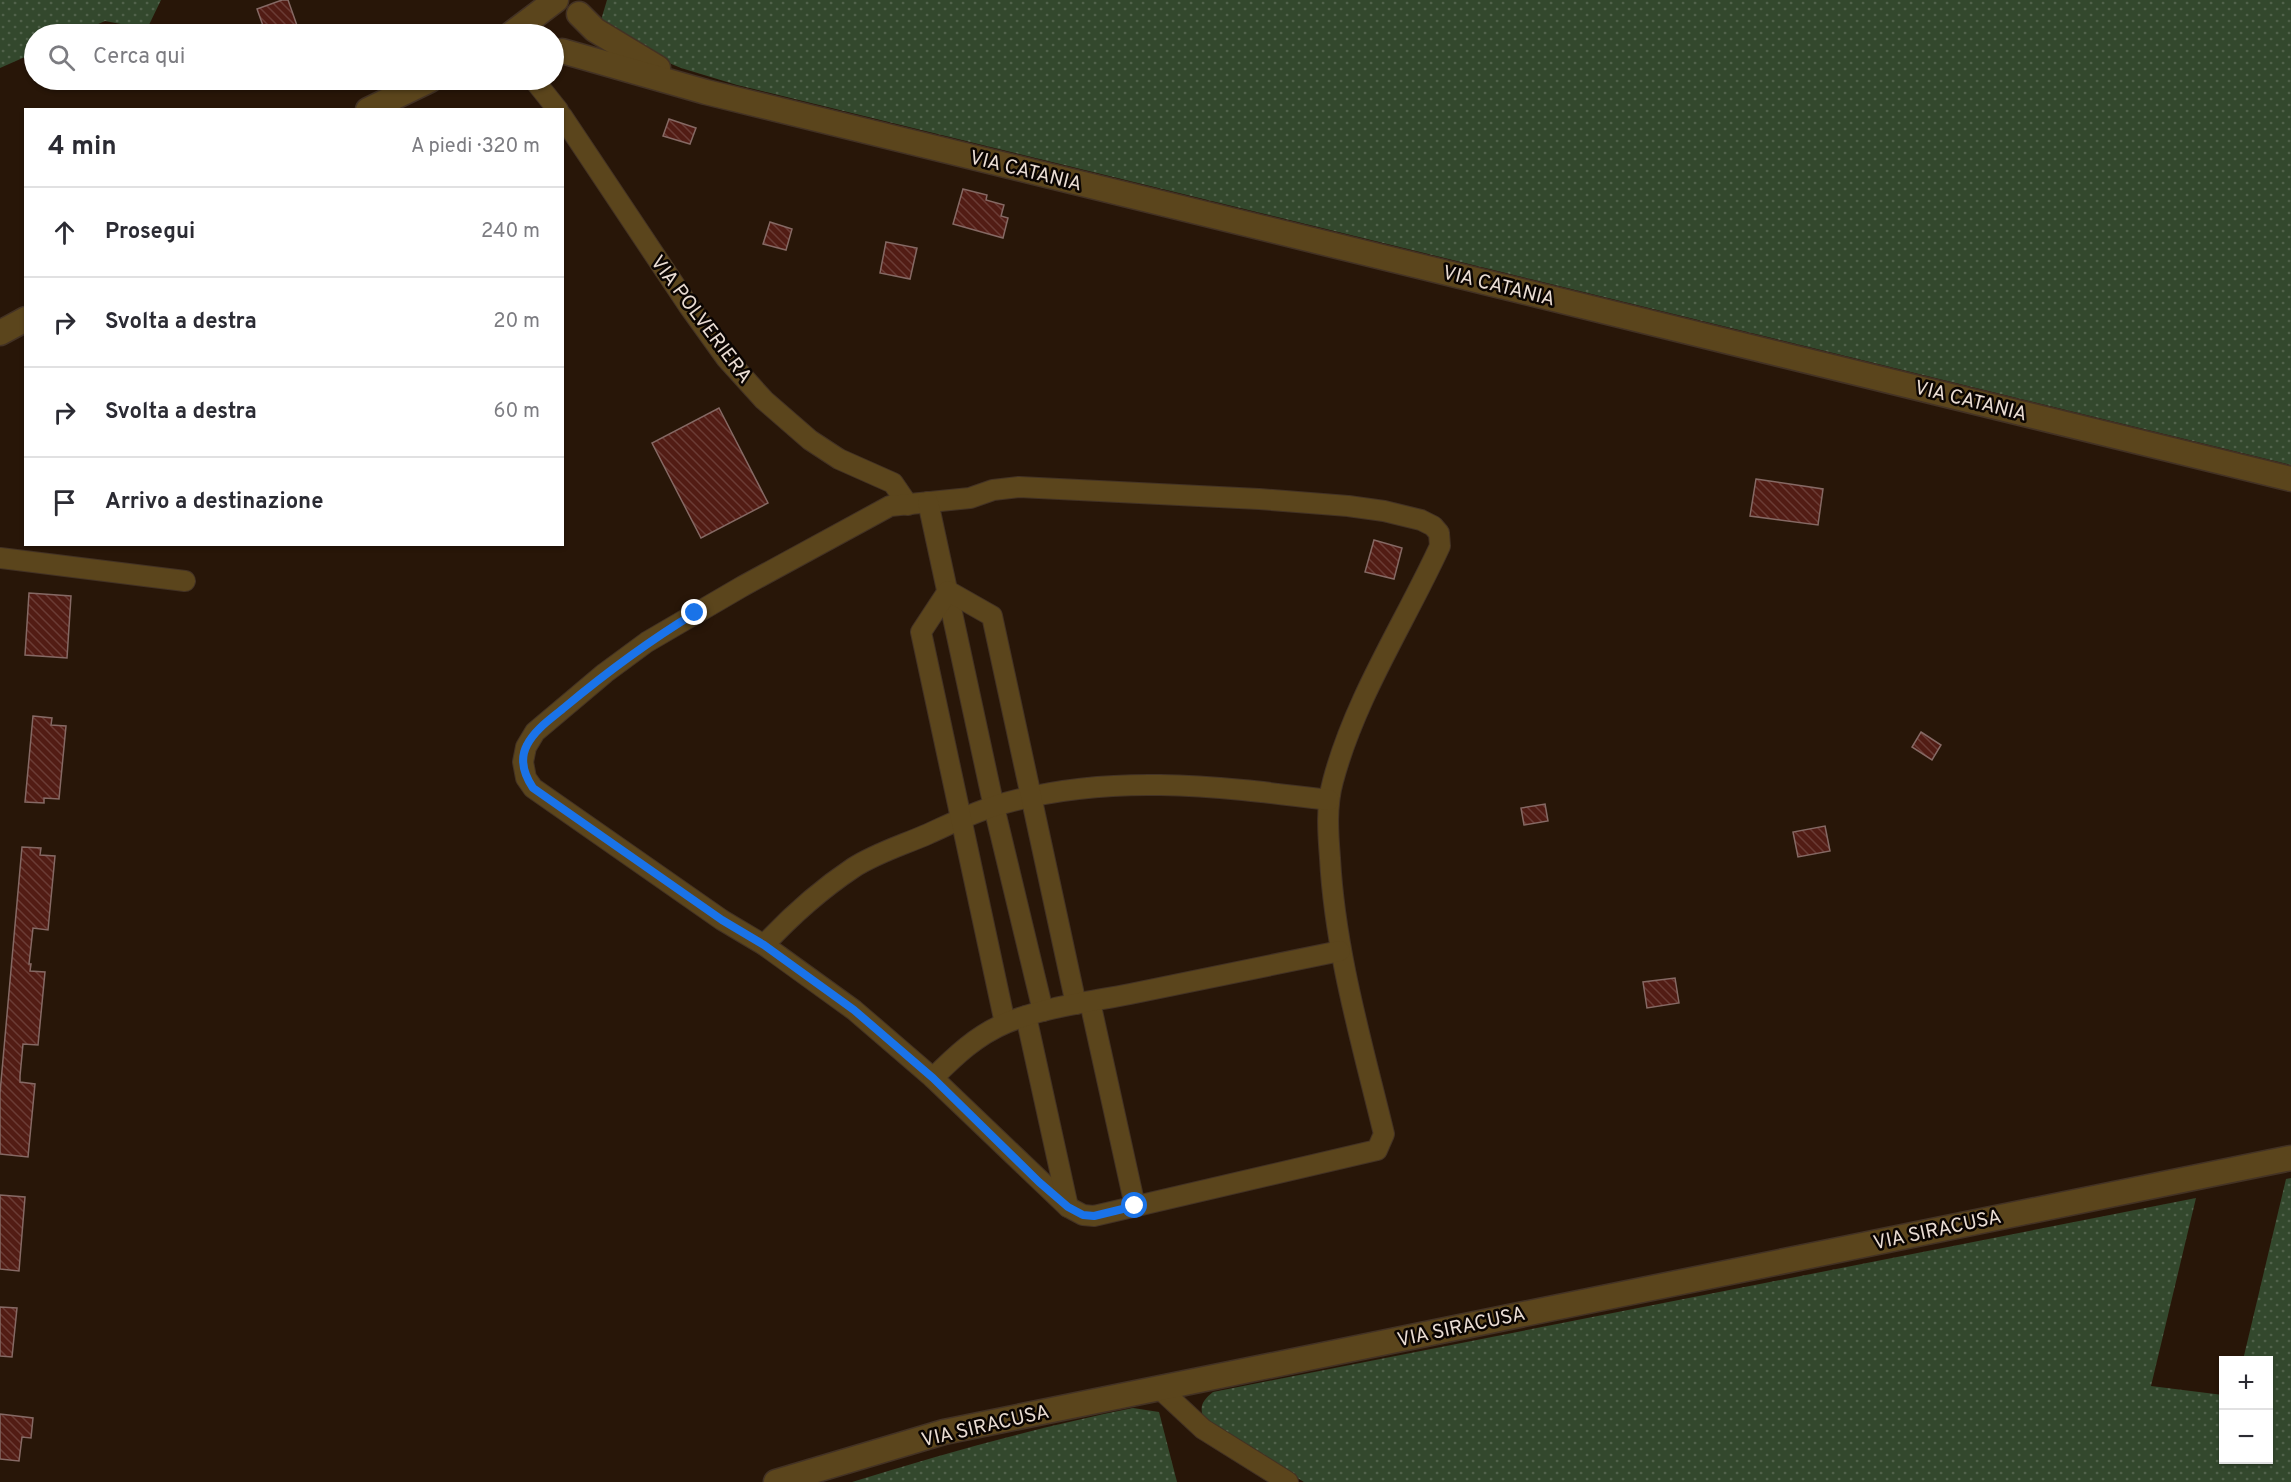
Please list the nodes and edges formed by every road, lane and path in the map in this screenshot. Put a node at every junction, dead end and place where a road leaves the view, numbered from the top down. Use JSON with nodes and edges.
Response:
{"nodes":[{"id":1,"x":551,"y":5,"type":"edge"},
{"id":2,"x":585,"y":16,"type":"edge"},
{"id":3,"x":525,"y":24,"type":"edge"},
{"id":4,"x":536,"y":24,"type":"edge"},
{"id":5,"x":564,"y":48,"type":"edge"},
{"id":6,"x":564,"y":53,"type":"edge"},
{"id":7,"x":409,"y":90,"type":"edge"},
{"id":8,"x":542,"y":90,"type":"edge"},
{"id":9,"x":706,"y":92,"type":"junction"},
{"id":10,"x":372,"y":108,"type":"edge"},
{"id":11,"x":556,"y":108,"type":"edge"},
{"id":12,"x":564,"y":119,"type":"edge"},
{"id":13,"x":24,"y":320,"type":"edge"},
{"id":14,"x":0,"y":333,"type":"edge"},
{"id":15,"x":2291,"y":479,"type":"edge"},
{"id":16,"x":928,"y":502,"type":"junction"},
{"id":17,"x":908,"y":505,"type":"junction"},
{"id":18,"x":0,"y":558,"type":"edge"},
{"id":19,"x":184,"y":581,"type":"dead end"},
{"id":20,"x":948,"y":591,"type":"junction"},
{"id":21,"x":1031,"y":797,"type":"junction"},
{"id":22,"x":1329,"y":800,"type":"junction"},
{"id":23,"x":994,"y":807,"type":"junction"},
{"id":24,"x":962,"y":819,"type":"junction"},
{"id":25,"x":764,"y":945,"type":"junction"},
{"id":26,"x":1340,"y":951,"type":"junction"},
{"id":27,"x":1083,"y":1003,"type":"junction"},
{"id":28,"x":1035,"y":1014,"type":"junction"},
{"id":29,"x":1005,"y":1023,"type":"junction"},
{"id":30,"x":933,"y":1078,"type":"junction"},
{"id":31,"x":2291,"y":1158,"type":"edge"},
{"id":32,"x":1135,"y":1206,"type":"junction"},
{"id":33,"x":1068,"y":1207,"type":"junction"},
{"id":34,"x":1159,"y":1388,"type":"junction"},
{"id":35,"x":776,"y":1482,"type":"edge"},
{"id":36,"x":1288,"y":1482,"type":"edge"}],
"edges":[{"from":1,"to":2,"type":"street"},
{"from":1,"to":3,"type":"street"},
{"from":1,"to":4,"type":"street"},
{"from":2,"to":5,"type":"street"},
{"from":2,"to":9,"type":"street"},
{"from":6,"to":9,"type":"street"},
{"from":7,"to":10,"type":"street"},
{"from":8,"to":11,"type":"street"},
{"from":9,"to":15,"type":"street","name":"VIA CATANIA"},
{"from":12,"to":17,"type":"street","name":"VIA POLVERIERA"},
{"from":13,"to":14,"type":"street"},
{"from":16,"to":17,"type":"street"},
{"from":16,"to":20,"type":"street"},
{"from":16,"to":22,"type":"street"},
{"from":17,"to":25,"type":"street"},
{"from":18,"to":19,"type":"street"},
{"from":20,"to":21,"type":"street"},
{"from":20,"to":23,"type":"street"},
{"from":20,"to":24,"type":"street"},
{"from":21,"to":22,"type":"street"},
{"from":21,"to":23,"type":"street"},
{"from":21,"to":27,"type":"street"},
{"from":22,"to":26,"type":"street"},
{"from":23,"to":24,"type":"street"},
{"from":23,"to":28,"type":"street"},
{"from":24,"to":25,"type":"street"},
{"from":24,"to":29,"type":"street"},
{"from":25,"to":30,"type":"street"},
{"from":26,"to":27,"type":"street"},
{"from":26,"to":32,"type":"street"},
{"from":27,"to":28,"type":"street"},
{"from":27,"to":32,"type":"street"},
{"from":28,"to":29,"type":"street"},
{"from":28,"to":33,"type":"street"},
{"from":29,"to":30,"type":"street"},
{"from":30,"to":33,"type":"street"},
{"from":31,"to":34,"type":"street","name":"VIA SIRACUSA"},
{"from":32,"to":33,"type":"street"},
{"from":34,"to":35,"type":"street","name":"VIA SIRACUSA"},
{"from":34,"to":36,"type":"street"}]}
